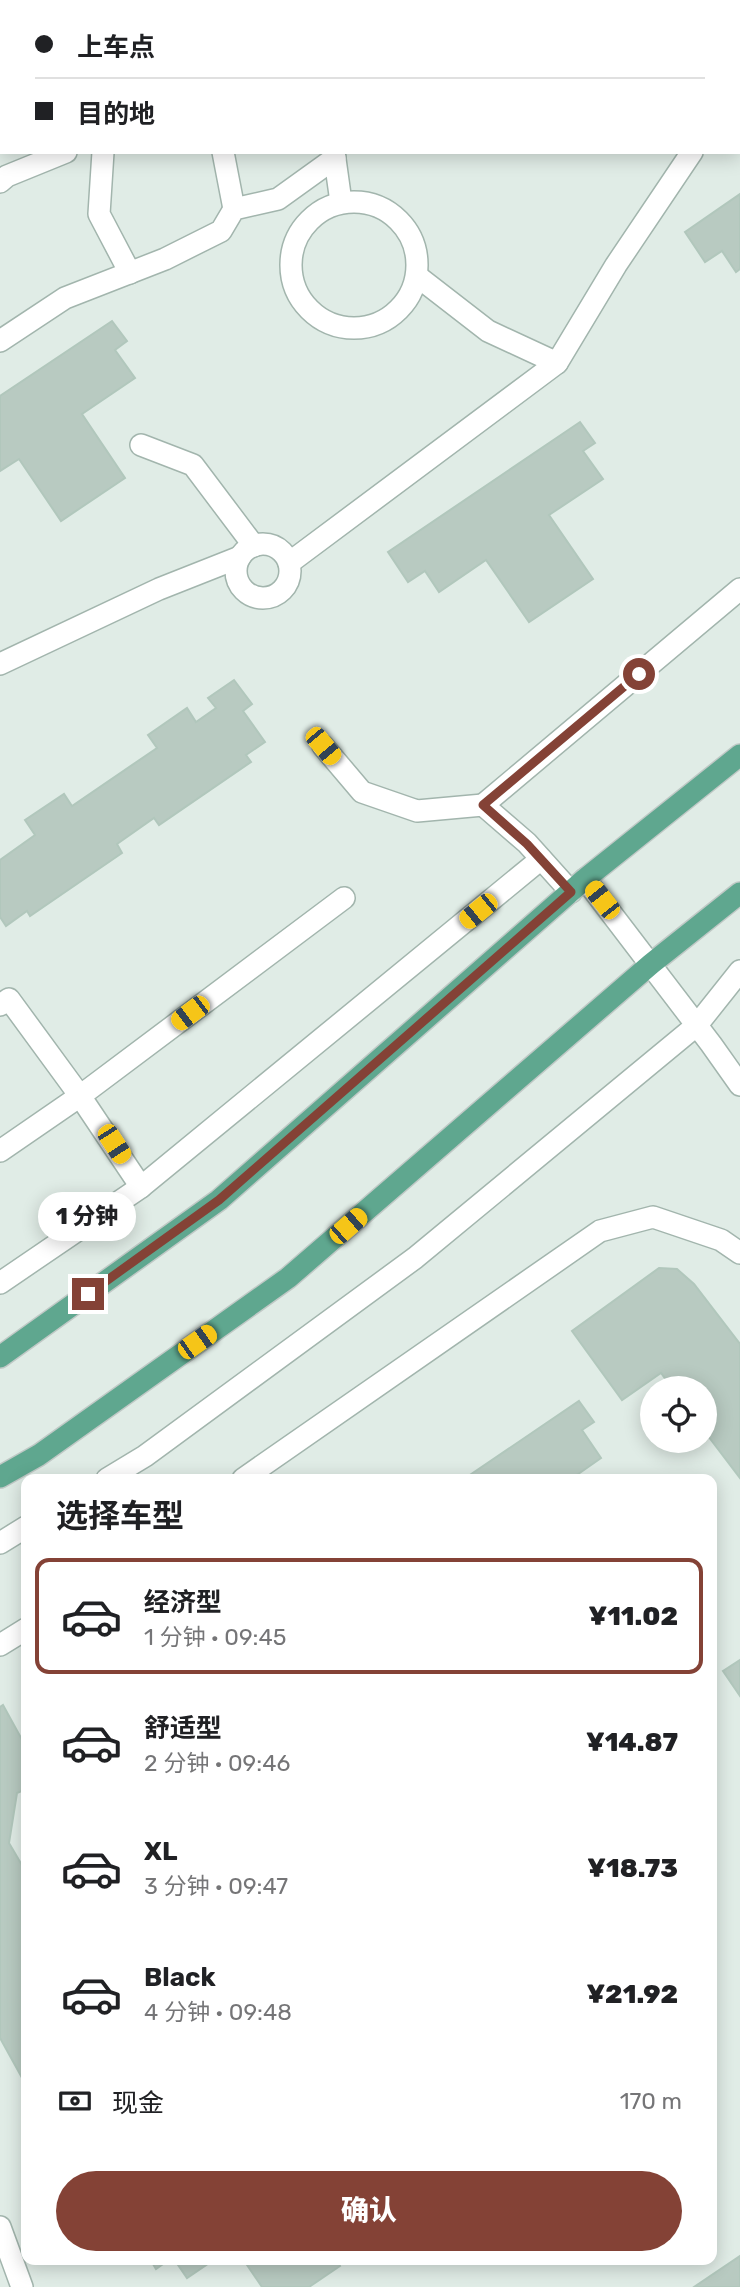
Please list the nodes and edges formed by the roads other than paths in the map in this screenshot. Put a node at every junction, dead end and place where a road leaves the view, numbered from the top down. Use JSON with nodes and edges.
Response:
{"nodes":[{"id":1,"x":61,"y":154,"type":"edge"},
{"id":2,"x":103,"y":154,"type":"edge"},
{"id":3,"x":223,"y":154,"type":"edge"},
{"id":4,"x":691,"y":154,"type":"edge"},
{"id":5,"x":334,"y":155,"type":"edge"},
{"id":6,"x":0,"y":182,"type":"edge"},
{"id":7,"x":341,"y":202,"type":"junction"},
{"id":8,"x":234,"y":209,"type":"junction"},
{"id":9,"x":130,"y":273,"type":"junction"},
{"id":10,"x":417,"y":276,"type":"junction"},
{"id":11,"x":0,"y":341,"type":"edge"},
{"id":12,"x":557,"y":363,"type":"junction"},
{"id":13,"x":141,"y":444,"type":"dead end"},
{"id":14,"x":247,"y":552,"type":"junction"},
{"id":15,"x":289,"y":563,"type":"junction"},
{"id":16,"x":740,"y":589,"type":"edge"},
{"id":17,"x":0,"y":664,"type":"edge"},
{"id":18,"x":323,"y":746,"type":"dead end"},
{"id":19,"x":740,"y":753,"type":"edge"},
{"id":20,"x":483,"y":805,"type":"junction"},
{"id":21,"x":541,"y":859,"type":"junction"},
{"id":22,"x":578,"y":886,"type":"junction"},
{"id":23,"x":740,"y":893,"type":"edge"},
{"id":24,"x":344,"y":898,"type":"dead end"},
{"id":25,"x":651,"y":964,"type":"junction"},
{"id":26,"x":740,"y":971,"type":"edge"},
{"id":27,"x":0,"y":1005,"type":"edge"},
{"id":28,"x":697,"y":1025,"type":"junction"},
{"id":29,"x":740,"y":1085,"type":"edge"},
{"id":30,"x":80,"y":1096,"type":"junction"},
{"id":31,"x":0,"y":1151,"type":"edge"},
{"id":32,"x":141,"y":1188,"type":"junction"},
{"id":33,"x":740,"y":1253,"type":"edge"},
{"id":34,"x":0,"y":1283,"type":"edge"},
{"id":35,"x":0,"y":1357,"type":"edge"},
{"id":36,"x":115,"y":1474,"type":"edge"},
{"id":37,"x":250,"y":1474,"type":"edge"},
{"id":38,"x":0,"y":1477,"type":"edge"},
{"id":39,"x":21,"y":1530,"type":"edge"},
{"id":40,"x":0,"y":1543,"type":"edge"},
{"id":41,"x":21,"y":1632,"type":"edge"},
{"id":42,"x":0,"y":1644,"type":"edge"},
{"id":43,"x":0,"y":2227,"type":"edge"},
{"id":44,"x":22,"y":2287,"type":"edge"}],
"edges":[{"from":1,"to":6,"type":"street"},
{"from":2,"to":9,"type":"street"},
{"from":3,"to":8,"type":"street"},
{"from":4,"to":12,"type":"street"},
{"from":5,"to":7,"type":"street"},
{"from":5,"to":8,"type":"street"},
{"from":7,"to":10,"type":"street"},
{"from":7,"to":10,"type":"street"},
{"from":8,"to":9,"type":"street"},
{"from":9,"to":11,"type":"street"},
{"from":10,"to":12,"type":"street"},
{"from":12,"to":15,"type":"street"},
{"from":13,"to":14,"type":"street"},
{"from":14,"to":15,"type":"street"},
{"from":14,"to":15,"type":"street"},
{"from":14,"to":17,"type":"street"},
{"from":16,"to":20,"type":"street"},
{"from":18,"to":20,"type":"street"},
{"from":19,"to":22,"type":"main road"},
{"from":20,"to":21,"type":"street"},
{"from":21,"to":22,"type":"street"},
{"from":21,"to":32,"type":"street"},
{"from":22,"to":25,"type":"street"},
{"from":22,"to":35,"type":"main road"},
{"from":23,"to":25,"type":"main road"},
{"from":24,"to":30,"type":"street"},
{"from":25,"to":28,"type":"street"},
{"from":25,"to":38,"type":"main road"},
{"from":26,"to":28,"type":"street"},
{"from":27,"to":30,"type":"street"},
{"from":28,"to":29,"type":"street"},
{"from":28,"to":36,"type":"street"},
{"from":30,"to":31,"type":"street"},
{"from":30,"to":32,"type":"street"},
{"from":32,"to":34,"type":"street"},
{"from":33,"to":37,"type":"street"},
{"from":39,"to":40,"type":"street"},
{"from":41,"to":42,"type":"street"},
{"from":43,"to":44,"type":"street"}]}
